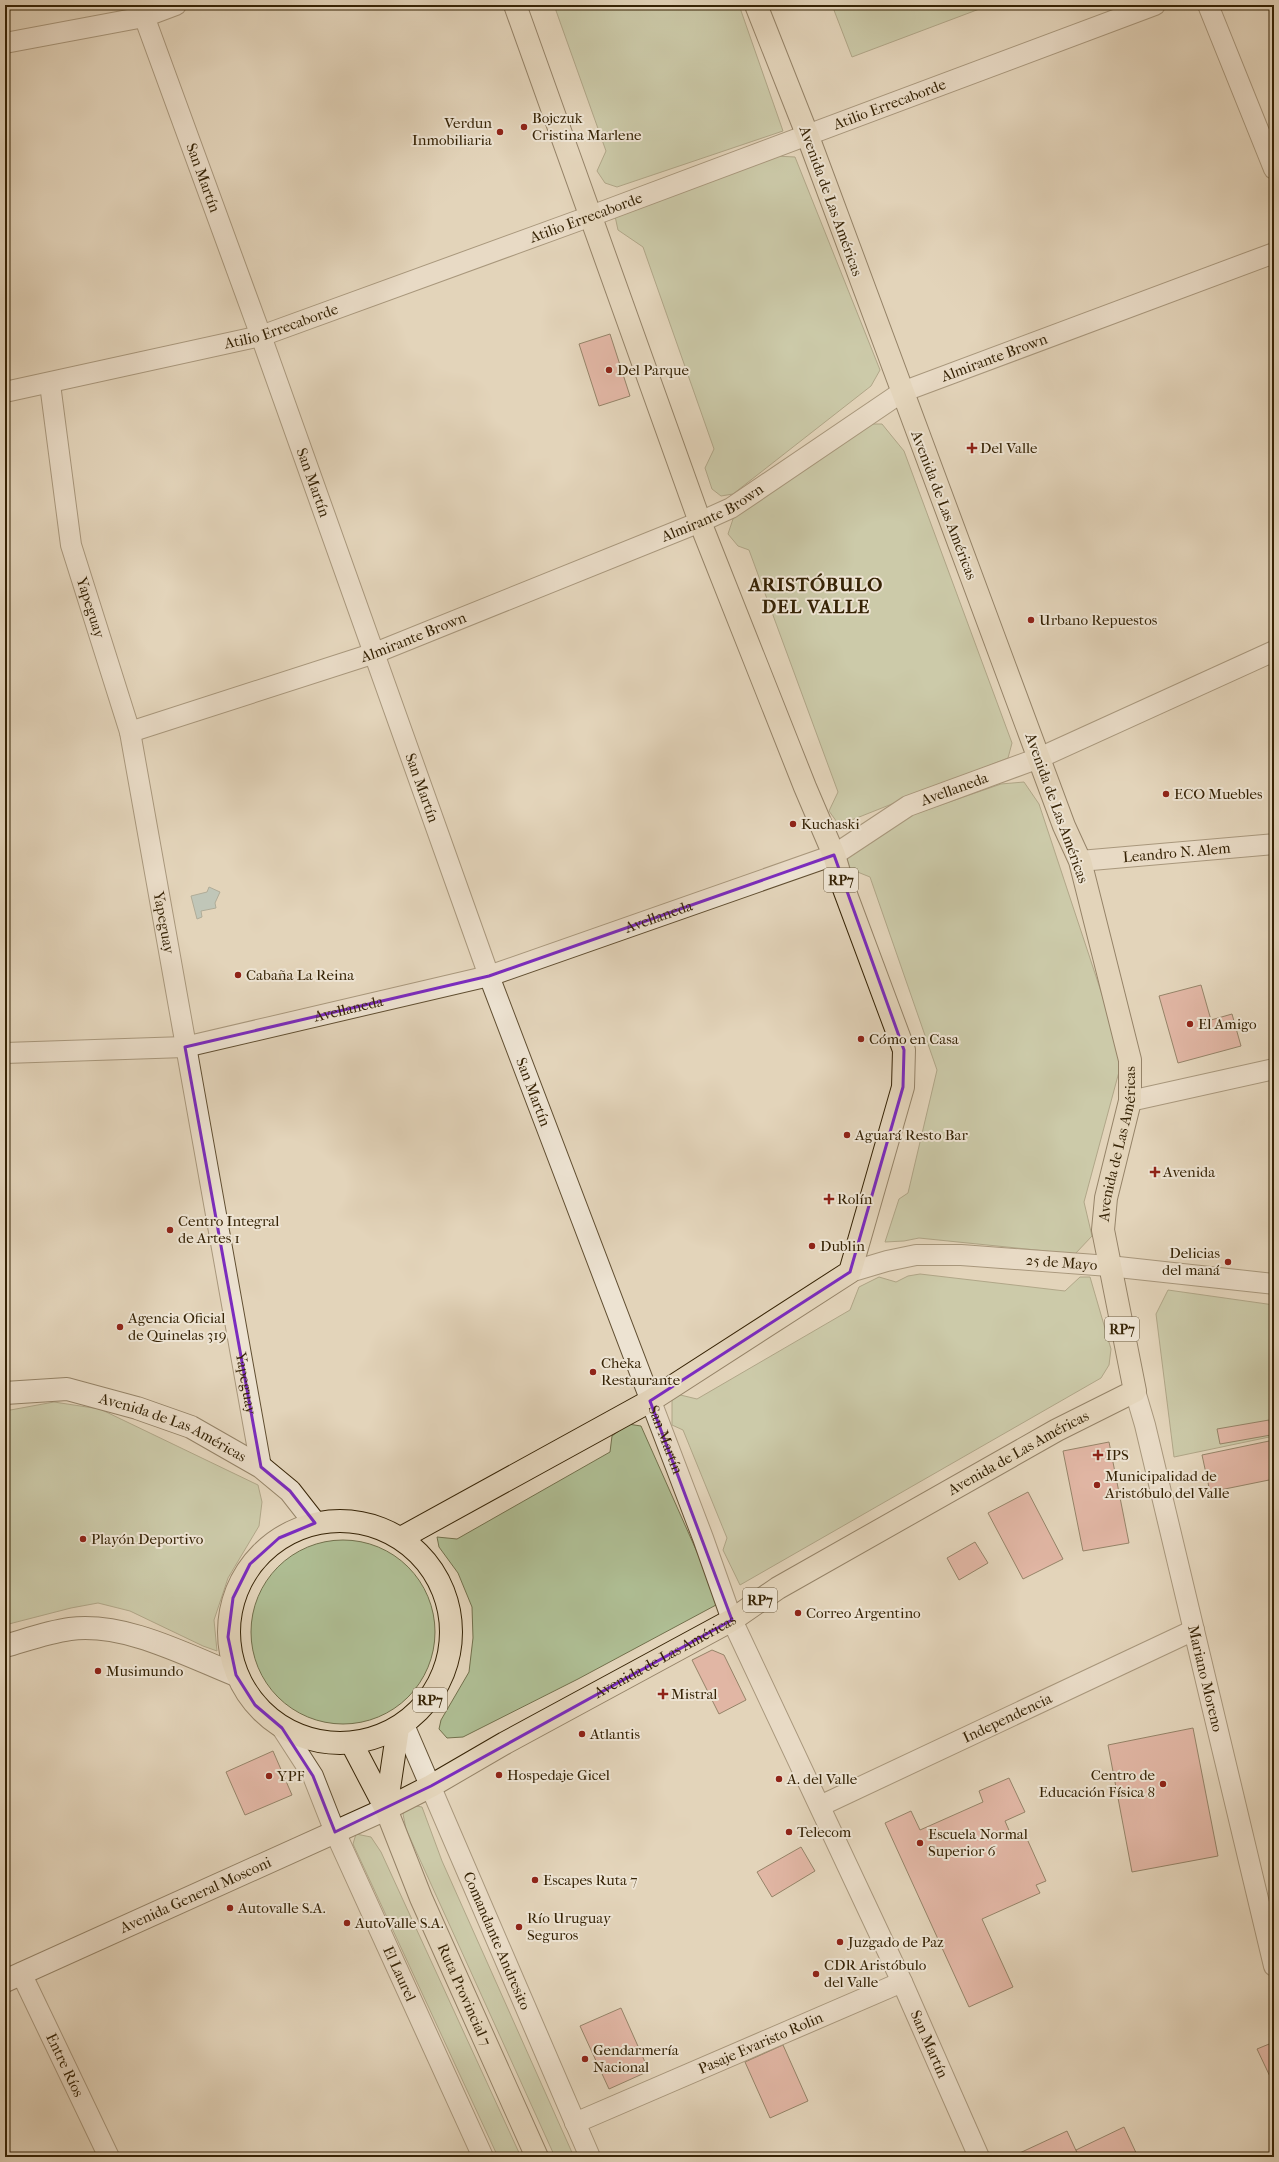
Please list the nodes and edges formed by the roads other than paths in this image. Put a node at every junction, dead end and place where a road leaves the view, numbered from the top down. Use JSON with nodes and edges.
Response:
{"nodes":[{"id":1,"x":176,"y":5,"type":"edge"},
{"id":2,"x":515,"y":5,"type":"edge"},
{"id":3,"x":756,"y":5,"type":"edge"},
{"id":4,"x":1155,"y":5,"type":"edge"},
{"id":5,"x":1208,"y":5,"type":"edge"},
{"id":6,"x":142,"y":11,"type":"edge"},
{"id":7,"x":5,"y":44,"type":"edge"},
{"id":8,"x":807,"y":134,"type":"junction"},
{"id":9,"x":1274,"y":169,"type":"edge"},
{"id":10,"x":591,"y":216,"type":"junction"},
{"id":11,"x":1274,"y":253,"type":"edge"},
{"id":12,"x":261,"y":336,"type":"junction"},
{"id":13,"x":50,"y":384,"type":"junction"},
{"id":14,"x":5,"y":392,"type":"edge"},
{"id":15,"x":902,"y":392,"type":"junction"},
{"id":16,"x":700,"y":522,"type":"junction"},
{"id":17,"x":1274,"y":651,"type":"edge"},
{"id":18,"x":375,"y":652,"type":"junction"},
{"id":19,"x":130,"y":732,"type":"junction"},
{"id":20,"x":1039,"y":758,"type":"junction"},
{"id":21,"x":1274,"y":844,"type":"edge"},
{"id":22,"x":834,"y":855,"type":"junction"},
{"id":23,"x":1080,"y":861,"type":"junction"},
{"id":24,"x":489,"y":976,"type":"junction"},
{"id":25,"x":185,"y":1047,"type":"junction"},
{"id":26,"x":5,"y":1053,"type":"edge"},
{"id":27,"x":1274,"y":1069,"type":"edge"},
{"id":28,"x":1130,"y":1101,"type":"junction"},
{"id":29,"x":1109,"y":1266,"type":"junction"},
{"id":30,"x":850,"y":1272,"type":"junction"},
{"id":31,"x":1274,"y":1284,"type":"edge"},
{"id":32,"x":1135,"y":1391,"type":"junction"},
{"id":33,"x":5,"y":1393,"type":"edge"},
{"id":34,"x":650,"y":1401,"type":"junction"},
{"id":35,"x":261,"y":1467,"type":"junction"},
{"id":36,"x":315,"y":1523,"type":"junction"},
{"id":37,"x":401,"y":1538,"type":"junction"},
{"id":38,"x":732,"y":1620,"type":"junction"},
{"id":39,"x":1194,"y":1630,"type":"junction"},
{"id":40,"x":5,"y":1646,"type":"edge"},
{"id":41,"x":236,"y":1675,"type":"junction"},
{"id":42,"x":401,"y":1726,"type":"junction"},
{"id":43,"x":282,"y":1728,"type":"junction"},
{"id":44,"x":352,"y":1744,"type":"junction"},
{"id":45,"x":431,"y":1786,"type":"junction"},
{"id":46,"x":820,"y":1806,"type":"junction"},
{"id":47,"x":386,"y":1809,"type":"junction"},
{"id":48,"x":334,"y":1832,"type":"junction"},
{"id":49,"x":1274,"y":1966,"type":"edge"},
{"id":50,"x":13,"y":1977,"type":"edge"},
{"id":51,"x":902,"y":1982,"type":"junction"},
{"id":52,"x":575,"y":2123,"type":"junction"},
{"id":53,"x":109,"y":2157,"type":"edge"},
{"id":54,"x":483,"y":2157,"type":"edge"},
{"id":55,"x":537,"y":2157,"type":"edge"},
{"id":56,"x":590,"y":2157,"type":"edge"},
{"id":57,"x":979,"y":2157,"type":"edge"}],
"edges":[{"from":1,"to":6,"type":"street"},
{"from":2,"to":10,"type":"main road","number":"RP7"},
{"from":3,"to":8,"type":"main road","name":"Avenida de Las Américas","number":"RP7"},
{"from":4,"to":8,"type":"street","name":"Atilio Errecaborde"},
{"from":5,"to":9,"type":"street"},
{"from":6,"to":7,"type":"street"},
{"from":6,"to":12,"type":"street","name":"San Martín"},
{"from":8,"to":10,"type":"street","name":"Atilio Errecaborde"},
{"from":8,"to":15,"type":"main road","name":"Avenida de Las Américas","number":"RP7"},
{"from":10,"to":12,"type":"street","name":"Atilio Errecaborde"},
{"from":10,"to":16,"type":"main road","number":"RP7"},
{"from":11,"to":15,"type":"street","name":"Almirante Brown"},
{"from":12,"to":13,"type":"street","name":"Atilio Errecaborde"},
{"from":12,"to":18,"type":"street","name":"San Martín"},
{"from":13,"to":14,"type":"street","name":"Atilio Errecaborde"},
{"from":13,"to":19,"type":"street","name":"Yapeguay"},
{"from":15,"to":16,"type":"street","name":"Almirante Brown"},
{"from":15,"to":20,"type":"main road","name":"Avenida de Las Américas","number":"RP7"},
{"from":16,"to":18,"type":"street","name":"Almirante Brown"},
{"from":16,"to":22,"type":"main road","number":"RP7"},
{"from":17,"to":20,"type":"street","name":"Avellaneda"},
{"from":18,"to":19,"type":"street","name":"Almirante Brown"},
{"from":18,"to":24,"type":"street","name":"San Martín"},
{"from":19,"to":25,"type":"street","name":"Yapeguay"},
{"from":20,"to":22,"type":"street","name":"Avellaneda"},
{"from":20,"to":23,"type":"main road","name":"Avenida de Las Américas","number":"RP7"},
{"from":21,"to":23,"type":"street","name":"Leandro N. Alem"},
{"from":22,"to":24,"type":"street","name":"Avellaneda"},
{"from":22,"to":30,"type":"main road","number":"RP7"},
{"from":23,"to":28,"type":"main road","name":"Avenida de Las Américas","number":"RP7"},
{"from":24,"to":25,"type":"street","name":"Avellaneda"},
{"from":24,"to":34,"type":"street","name":"San Martín"},
{"from":25,"to":26,"type":"street","name":"Avellaneda"},
{"from":25,"to":35,"type":"street","name":"Yapeguay"},
{"from":27,"to":28,"type":"street"},
{"from":28,"to":29,"type":"main road","name":"Avenida de Las Américas","number":"RP7"},
{"from":29,"to":30,"type":"street","name":"25 de Mayo"},
{"from":29,"to":31,"type":"street","name":"25 de Mayo"},
{"from":29,"to":32,"type":"main road","name":"Avenida de Las Américas","number":"RP7"},
{"from":30,"to":34,"type":"main road"},
{"from":32,"to":38,"type":"main road","name":"Avenida de Las Américas","number":"RP7"},
{"from":32,"to":39,"type":"street","name":"Mariano Moreno"},
{"from":33,"to":35,"type":"main road","name":"Avenida de Las Américas"},
{"from":34,"to":37,"type":"main road"},
{"from":34,"to":38,"type":"street","name":"San Martín"},
{"from":35,"to":36,"type":"main road","name":"Avenida de Las Américas"},
{"from":36,"to":37,"type":"main road","number":"RP7"},
{"from":36,"to":41,"type":"main road","number":"RP7"},
{"from":37,"to":42,"type":"main road","number":"RP7"},
{"from":38,"to":45,"type":"main road","name":"Avenida de Las Américas","number":"RP7"},
{"from":38,"to":46,"type":"street","name":"San Martín"},
{"from":39,"to":46,"type":"street","name":"Independencia"},
{"from":39,"to":49,"type":"street","name":"Mariano Moreno"},
{"from":40,"to":41,"type":"main road"},
{"from":41,"to":43,"type":"main road","number":"RP7"},
{"from":42,"to":44,"type":"main road","number":"RP7"},
{"from":42,"to":45,"type":"street","name":"Comandante Andresito"},
{"from":42,"to":47,"type":"main road","name":"Ruta Provincial 7","number":"RP7"},
{"from":43,"to":44,"type":"main road","number":"RP7"},
{"from":43,"to":48,"type":"street","name":"El Laurel"},
{"from":44,"to":47,"type":"main road","name":"Ruta Provincial 7","number":"RP7"},
{"from":45,"to":47,"type":"main road","name":"Avenida de Las Américas","number":"RP7"},
{"from":45,"to":52,"type":"street","name":"Comandante Andresito"},
{"from":46,"to":51,"type":"street","name":"San Martín"},
{"from":47,"to":48,"type":"main road","name":"Avenida General Mosconi"},
{"from":47,"to":55,"type":"main road","name":"Ruta Provincial 7","number":"RP7"},
{"from":48,"to":50,"type":"main road","name":"Avenida General Mosconi"},
{"from":48,"to":54,"type":"street","name":"El Laurel"},
{"from":50,"to":53,"type":"street","name":"Entre Ríos"},
{"from":51,"to":52,"type":"street","name":"Pasaje Evaristo Rolin"},
{"from":51,"to":57,"type":"street","name":"San Martín"},
{"from":52,"to":56,"type":"street","name":"Comandante Andresito"}]}
